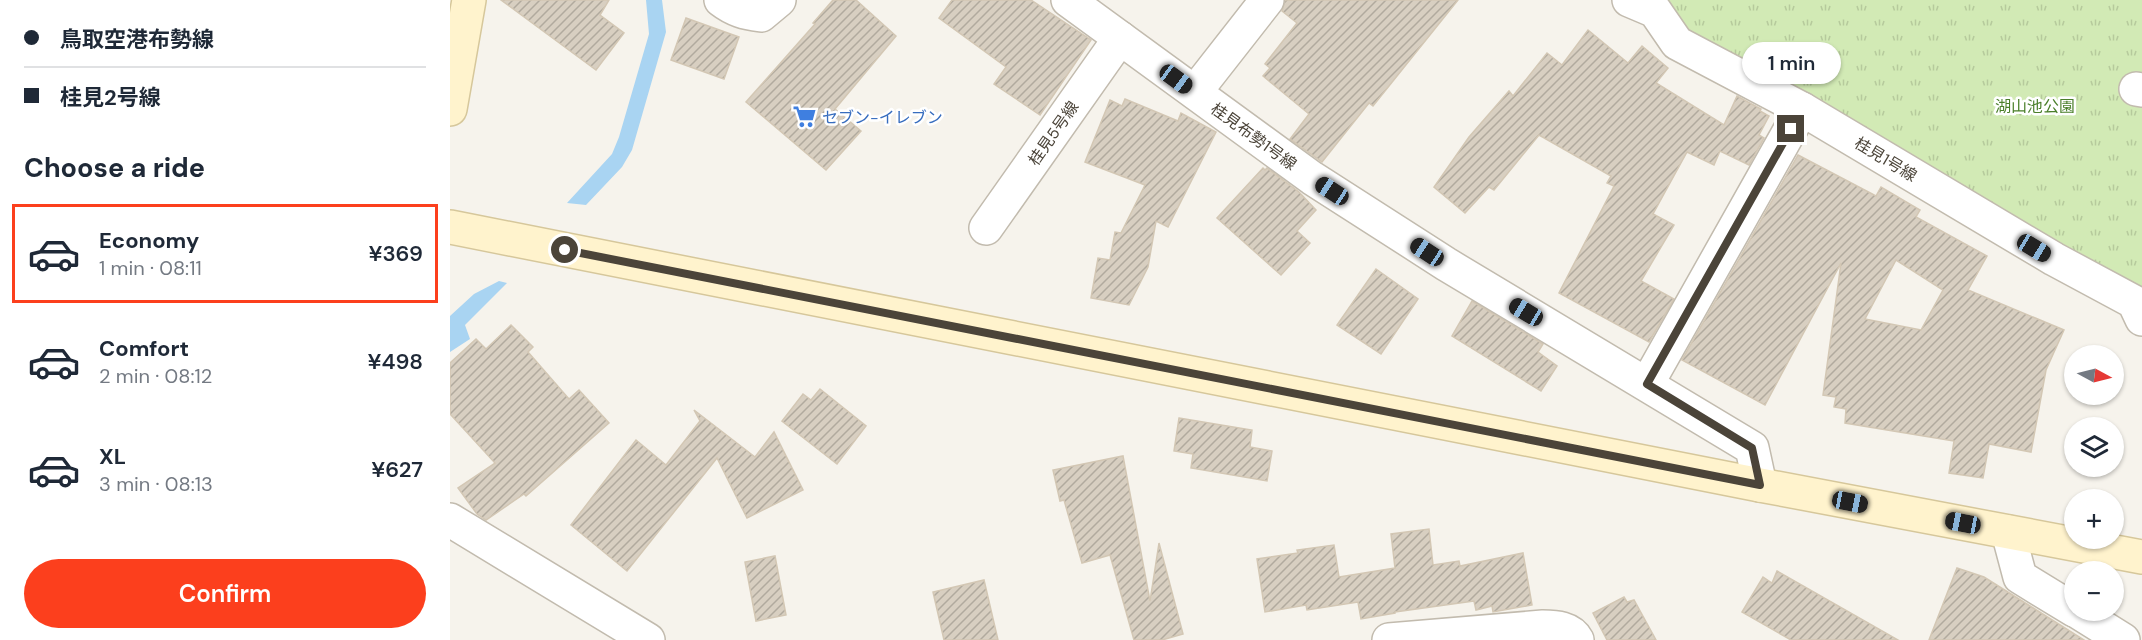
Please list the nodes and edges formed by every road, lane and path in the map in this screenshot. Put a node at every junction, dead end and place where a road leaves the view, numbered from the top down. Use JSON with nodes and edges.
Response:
{"nodes":[{"id":1,"x":469,"y":0,"type":"edge"},
{"id":2,"x":721,"y":0,"type":"edge"},
{"id":3,"x":779,"y":0,"type":"edge"},
{"id":4,"x":1068,"y":0,"type":"edge"},
{"id":5,"x":1267,"y":0,"type":"edge"},
{"id":6,"x":1629,"y":0,"type":"edge"},
{"id":7,"x":1120,"y":38,"type":"junction"},
{"id":8,"x":1195,"y":93,"type":"junction"},
{"id":9,"x":450,"y":109,"type":"edge"},
{"id":10,"x":1802,"y":109,"type":"junction"},
{"id":11,"x":450,"y":227,"type":"edge"},
{"id":12,"x":986,"y":228,"type":"dead end"},
{"id":13,"x":2142,"y":319,"type":"edge"},
{"id":14,"x":1647,"y":384,"type":"junction"},
{"id":15,"x":1760,"y":485,"type":"junction"},
{"id":16,"x":450,"y":520,"type":"edge"},
{"id":17,"x":2008,"y":532,"type":"junction"},
{"id":18,"x":2142,"y":557,"type":"edge"},
{"id":19,"x":2064,"y":603,"type":"edge"},
{"id":20,"x":2093,"y":621,"type":"edge"},
{"id":21,"x":648,"y":640,"type":"edge"},
{"id":22,"x":1389,"y":640,"type":"edge"},
{"id":23,"x":1578,"y":640,"type":"edge"},
{"id":24,"x":2123,"y":640,"type":"edge"}],
"edges":[{"from":1,"to":9,"type":"main road"},
{"from":2,"to":3,"type":"street"},
{"from":4,"to":7,"type":"street","name":"桂見布勢1号線"},
{"from":5,"to":8,"type":"street"},
{"from":6,"to":10,"type":"street","name":"桂見1号線"},
{"from":7,"to":8,"type":"street","name":"桂見布勢1号線"},
{"from":7,"to":12,"type":"street","name":"桂見5号線"},
{"from":8,"to":14,"type":"street","name":"桂見布勢1号線"},
{"from":10,"to":13,"type":"street","name":"桂見1号線"},
{"from":10,"to":14,"type":"street"},
{"from":11,"to":15,"type":"main road"},
{"from":14,"to":15,"type":"street","name":"桂見布勢1号線"},
{"from":15,"to":17,"type":"main road"},
{"from":16,"to":21,"type":"street"},
{"from":17,"to":18,"type":"main road"},
{"from":17,"to":19,"type":"street"},
{"from":20,"to":24,"type":"street"},
{"from":22,"to":23,"type":"street"}]}
